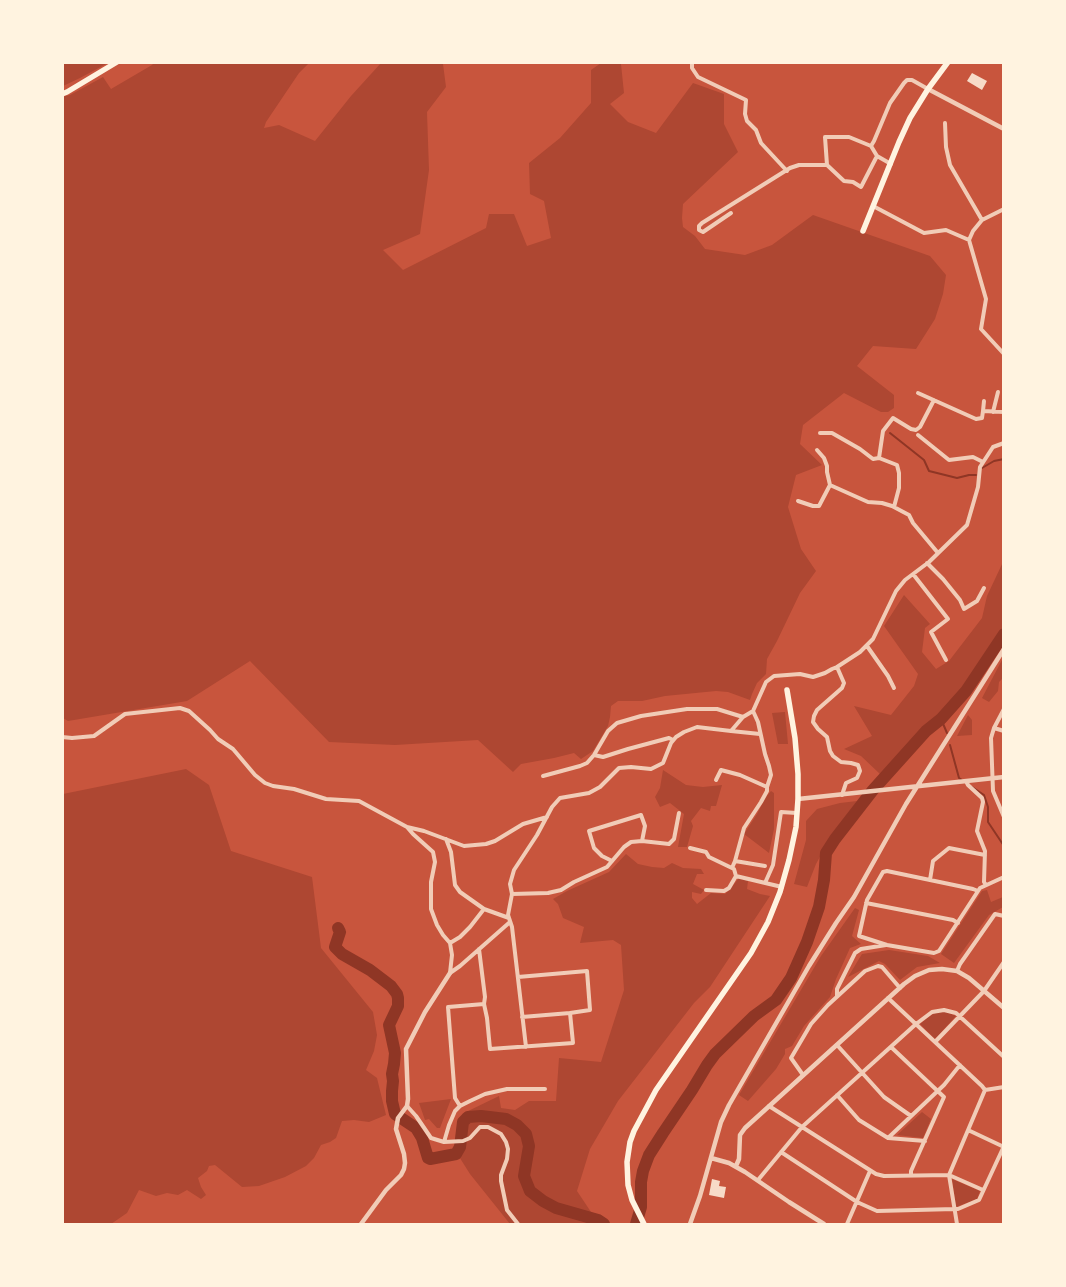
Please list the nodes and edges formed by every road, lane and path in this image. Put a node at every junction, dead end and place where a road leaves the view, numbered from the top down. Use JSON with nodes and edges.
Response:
{"nodes":[{"id":1,"x":117,"y":62,"type":"edge"},
{"id":2,"x":692,"y":62,"type":"edge"},
{"id":3,"x":948,"y":62,"type":"edge"},
{"id":4,"x":928,"y":89,"type":"junction"},
{"id":5,"x":62,"y":94,"type":"edge"},
{"id":6,"x":945,"y":123,"type":"dead end"},
{"id":7,"x":1004,"y":129,"type":"edge"},
{"id":8,"x":871,"y":146,"type":"junction"},
{"id":9,"x":876,"y":156,"type":"junction"},
{"id":10,"x":827,"y":164,"type":"junction"},
{"id":11,"x":891,"y":164,"type":"junction"},
{"id":12,"x":786,"y":171,"type":"junction"},
{"id":13,"x":873,"y":206,"type":"junction"},
{"id":14,"x":1004,"y":209,"type":"edge"},
{"id":15,"x":731,"y":213,"type":"dead end"},
{"id":16,"x":982,"y":220,"type":"junction"},
{"id":17,"x":863,"y":231,"type":"dead end"},
{"id":18,"x":969,"y":240,"type":"junction"},
{"id":19,"x":1004,"y":354,"type":"edge"},
{"id":20,"x":998,"y":392,"type":"dead end"},
{"id":21,"x":918,"y":393,"type":"dead end"},
{"id":22,"x":934,"y":400,"type":"junction"},
{"id":23,"x":984,"y":401,"type":"dead end"},
{"id":24,"x":983,"y":411,"type":"junction"},
{"id":25,"x":993,"y":412,"type":"junction"},
{"id":26,"x":1004,"y":412,"type":"edge"},
{"id":27,"x":820,"y":433,"type":"dead end"},
{"id":28,"x":918,"y":435,"type":"dead end"},
{"id":29,"x":1004,"y":443,"type":"edge"},
{"id":30,"x":817,"y":450,"type":"dead end"},
{"id":31,"x":879,"y":458,"type":"junction"},
{"id":32,"x":983,"y":462,"type":"junction"},
{"id":33,"x":830,"y":485,"type":"junction"},
{"id":34,"x":798,"y":501,"type":"dead end"},
{"id":35,"x":894,"y":507,"type":"junction"},
{"id":36,"x":938,"y":553,"type":"junction"},
{"id":37,"x":927,"y":563,"type":"junction"},
{"id":38,"x":913,"y":574,"type":"junction"},
{"id":39,"x":984,"y":588,"type":"dead end"},
{"id":40,"x":866,"y":646,"type":"junction"},
{"id":41,"x":1004,"y":649,"type":"edge"},
{"id":42,"x":946,"y":660,"type":"dead end"},
{"id":43,"x":837,"y":667,"type":"junction"},
{"id":44,"x":894,"y":688,"type":"dead end"},
{"id":45,"x":787,"y":690,"type":"dead end"},
{"id":46,"x":1004,"y":709,"type":"edge"},
{"id":47,"x":753,"y":711,"type":"junction"},
{"id":48,"x":743,"y":717,"type":"junction"},
{"id":49,"x":994,"y":728,"type":"junction"},
{"id":50,"x":731,"y":731,"type":"junction"},
{"id":51,"x":1004,"y":731,"type":"edge"},
{"id":52,"x":760,"y":734,"type":"junction"},
{"id":53,"x":63,"y":738,"type":"edge"},
{"id":54,"x":673,"y":740,"type":"junction"},
{"id":55,"x":594,"y":755,"type":"junction"},
{"id":56,"x":543,"y":776,"type":"dead end"},
{"id":57,"x":1004,"y":776,"type":"edge"},
{"id":58,"x":991,"y":778,"type":"junction"},
{"id":59,"x":716,"y":780,"type":"dead end"},
{"id":60,"x":964,"y":781,"type":"junction"},
{"id":61,"x":918,"y":785,"type":"junction"},
{"id":62,"x":767,"y":787,"type":"junction"},
{"id":63,"x":842,"y":795,"type":"junction"},
{"id":64,"x":798,"y":799,"type":"junction"},
{"id":65,"x":679,"y":813,"type":"dead end"},
{"id":66,"x":797,"y":813,"type":"junction"},
{"id":67,"x":547,"y":816,"type":"junction"},
{"id":68,"x":1004,"y":817,"type":"edge"},
{"id":69,"x":407,"y":826,"type":"junction"},
{"id":70,"x":446,"y":839,"type":"junction"},
{"id":71,"x":642,"y":841,"type":"junction"},
{"id":72,"x":690,"y":848,"type":"dead end"},
{"id":73,"x":985,"y":855,"type":"junction"},
{"id":74,"x":735,"y":861,"type":"junction"},
{"id":75,"x":612,"y":862,"type":"junction"},
{"id":76,"x":765,"y":866,"type":"dead end"},
{"id":77,"x":732,"y":868,"type":"junction"},
{"id":78,"x":736,"y":876,"type":"junction"},
{"id":79,"x":1004,"y":877,"type":"edge"},
{"id":80,"x":930,"y":880,"type":"junction"},
{"id":81,"x":765,"y":883,"type":"junction"},
{"id":82,"x":986,"y":886,"type":"junction"},
{"id":83,"x":782,"y":887,"type":"junction"},
{"id":84,"x":706,"y":890,"type":"dead end"},
{"id":85,"x":978,"y":891,"type":"junction"},
{"id":86,"x":512,"y":894,"type":"junction"},
{"id":87,"x":866,"y":903,"type":"junction"},
{"id":88,"x":484,"y":909,"type":"junction"},
{"id":89,"x":1004,"y":916,"type":"edge"},
{"id":90,"x":509,"y":920,"type":"junction"},
{"id":91,"x":958,"y":923,"type":"junction"},
{"id":92,"x":450,"y":943,"type":"junction"},
{"id":93,"x":887,"y":945,"type":"junction"},
{"id":94,"x":479,"y":949,"type":"junction"},
{"id":95,"x":1004,"y":962,"type":"edge"},
{"id":96,"x":957,"y":971,"type":"junction"},
{"id":97,"x":450,"y":973,"type":"junction"},
{"id":98,"x":518,"y":978,"type":"junction"},
{"id":99,"x":900,"y":988,"type":"junction"},
{"id":100,"x":984,"y":991,"type":"junction"},
{"id":101,"x":837,"y":996,"type":"junction"},
{"id":102,"x":888,"y":998,"type":"junction"},
{"id":103,"x":484,"y":1004,"type":"junction"},
{"id":104,"x":1004,"y":1008,"type":"edge"},
{"id":105,"x":570,"y":1013,"type":"junction"},
{"id":106,"x":959,"y":1016,"type":"junction"},
{"id":107,"x":522,"y":1017,"type":"junction"},
{"id":108,"x":916,"y":1024,"type":"junction"},
{"id":109,"x":935,"y":1042,"type":"junction"},
{"id":110,"x":837,"y":1045,"type":"junction"},
{"id":111,"x":526,"y":1047,"type":"junction"},
{"id":112,"x":891,"y":1047,"type":"junction"},
{"id":113,"x":1004,"y":1057,"type":"edge"},
{"id":114,"x":960,"y":1065,"type":"junction"},
{"id":115,"x":862,"y":1073,"type":"junction"},
{"id":116,"x":803,"y":1075,"type":"junction"},
{"id":117,"x":1004,"y":1087,"type":"edge"},
{"id":118,"x":545,"y":1089,"type":"dead end"},
{"id":119,"x":985,"y":1090,"type":"junction"},
{"id":120,"x":938,"y":1091,"type":"junction"},
{"id":121,"x":837,"y":1095,"type":"junction"},
{"id":122,"x":407,"y":1106,"type":"junction"},
{"id":123,"x":460,"y":1106,"type":"junction"},
{"id":124,"x":769,"y":1106,"type":"junction"},
{"id":125,"x":910,"y":1116,"type":"junction"},
{"id":126,"x":802,"y":1127,"type":"junction"},
{"id":127,"x":968,"y":1130,"type":"junction"},
{"id":128,"x":888,"y":1138,"type":"junction"},
{"id":129,"x":444,"y":1142,"type":"junction"},
{"id":130,"x":925,"y":1142,"type":"junction"},
{"id":131,"x":1003,"y":1147,"type":"edge"},
{"id":132,"x":781,"y":1152,"type":"junction"},
{"id":133,"x":711,"y":1158,"type":"junction"},
{"id":134,"x":736,"y":1166,"type":"junction"},
{"id":135,"x":870,"y":1170,"type":"junction"},
{"id":136,"x":949,"y":1175,"type":"junction"},
{"id":137,"x":912,"y":1176,"type":"junction"},
{"id":138,"x":758,"y":1180,"type":"junction"},
{"id":139,"x":983,"y":1190,"type":"junction"},
{"id":140,"x":857,"y":1202,"type":"junction"},
{"id":141,"x":955,"y":1209,"type":"junction"},
{"id":142,"x":361,"y":1224,"type":"edge"},
{"id":143,"x":518,"y":1224,"type":"edge"},
{"id":144,"x":644,"y":1224,"type":"edge"},
{"id":145,"x":690,"y":1224,"type":"edge"},
{"id":146,"x":824,"y":1224,"type":"edge"},
{"id":147,"x":847,"y":1224,"type":"edge"},
{"id":148,"x":958,"y":1224,"type":"edge"}],
"edges":[{"from":1,"to":5,"type":"main road"},
{"from":2,"to":12,"type":"street"},
{"from":3,"to":4,"type":"main road"},
{"from":4,"to":7,"type":"street"},
{"from":4,"to":8,"type":"street"},
{"from":4,"to":11,"type":"main road"},
{"from":6,"to":16,"type":"street"},
{"from":8,"to":9,"type":"street"},
{"from":8,"to":10,"type":"street"},
{"from":9,"to":10,"type":"street"},
{"from":9,"to":11,"type":"street"},
{"from":10,"to":12,"type":"street"},
{"from":11,"to":13,"type":"main road"},
{"from":12,"to":15,"type":"street"},
{"from":13,"to":17,"type":"main road"},
{"from":13,"to":18,"type":"street"},
{"from":14,"to":16,"type":"street"},
{"from":16,"to":18,"type":"street"},
{"from":18,"to":19,"type":"street"},
{"from":20,"to":25,"type":"street"},
{"from":21,"to":22,"type":"street"},
{"from":22,"to":24,"type":"street"},
{"from":22,"to":31,"type":"street"},
{"from":23,"to":24,"type":"street"},
{"from":24,"to":25,"type":"street"},
{"from":25,"to":26,"type":"street"},
{"from":27,"to":31,"type":"street"},
{"from":28,"to":32,"type":"street"},
{"from":29,"to":32,"type":"street"},
{"from":30,"to":33,"type":"street"},
{"from":31,"to":35,"type":"street"},
{"from":32,"to":36,"type":"street"},
{"from":33,"to":34,"type":"street"},
{"from":33,"to":35,"type":"street"},
{"from":35,"to":36,"type":"street"},
{"from":36,"to":37,"type":"street"},
{"from":37,"to":38,"type":"street"},
{"from":37,"to":39,"type":"street"},
{"from":38,"to":40,"type":"street"},
{"from":38,"to":42,"type":"street"},
{"from":40,"to":43,"type":"street"},
{"from":40,"to":44,"type":"street"},
{"from":41,"to":61,"type":"street"},
{"from":43,"to":47,"type":"street"},
{"from":43,"to":63,"type":"street"},
{"from":45,"to":64,"type":"main road"},
{"from":46,"to":49,"type":"street"},
{"from":47,"to":48,"type":"street"},
{"from":47,"to":52,"type":"street"},
{"from":48,"to":50,"type":"street"},
{"from":48,"to":55,"type":"street"},
{"from":49,"to":51,"type":"street"},
{"from":49,"to":58,"type":"street"},
{"from":50,"to":52,"type":"street"},
{"from":50,"to":54,"type":"street"},
{"from":52,"to":62,"type":"street"},
{"from":53,"to":69,"type":"street"},
{"from":54,"to":55,"type":"street"},
{"from":54,"to":67,"type":"street"},
{"from":55,"to":56,"type":"street"},
{"from":57,"to":58,"type":"street"},
{"from":58,"to":60,"type":"street"},
{"from":58,"to":68,"type":"street"},
{"from":59,"to":62,"type":"street"},
{"from":60,"to":61,"type":"street"},
{"from":60,"to":73,"type":"street"},
{"from":61,"to":63,"type":"street"},
{"from":61,"to":133,"type":"street"},
{"from":62,"to":74,"type":"street"},
{"from":63,"to":64,"type":"street"},
{"from":64,"to":66,"type":"main road"},
{"from":65,"to":71,"type":"street"},
{"from":66,"to":81,"type":"street"},
{"from":66,"to":83,"type":"main road"},
{"from":67,"to":70,"type":"street"},
{"from":67,"to":86,"type":"street"},
{"from":69,"to":70,"type":"street"},
{"from":69,"to":92,"type":"street"},
{"from":70,"to":88,"type":"street"},
{"from":71,"to":75,"type":"street"},
{"from":71,"to":75,"type":"street"},
{"from":72,"to":77,"type":"street"},
{"from":73,"to":80,"type":"street"},
{"from":73,"to":82,"type":"street"},
{"from":74,"to":76,"type":"street"},
{"from":74,"to":77,"type":"street"},
{"from":75,"to":86,"type":"street"},
{"from":77,"to":78,"type":"street"},
{"from":78,"to":81,"type":"street"},
{"from":78,"to":84,"type":"street"},
{"from":79,"to":82,"type":"street"},
{"from":80,"to":85,"type":"street"},
{"from":80,"to":87,"type":"street"},
{"from":81,"to":83,"type":"street"},
{"from":82,"to":85,"type":"street"},
{"from":83,"to":144,"type":"main road"},
{"from":85,"to":91,"type":"street"},
{"from":86,"to":90,"type":"street"},
{"from":87,"to":91,"type":"street"},
{"from":87,"to":93,"type":"street"},
{"from":88,"to":90,"type":"street"},
{"from":88,"to":92,"type":"street"},
{"from":89,"to":96,"type":"street"},
{"from":90,"to":94,"type":"street"},
{"from":90,"to":98,"type":"street"},
{"from":91,"to":93,"type":"street"},
{"from":92,"to":97,"type":"street"},
{"from":93,"to":101,"type":"street"},
{"from":94,"to":97,"type":"street"},
{"from":94,"to":103,"type":"street"},
{"from":95,"to":100,"type":"street"},
{"from":96,"to":99,"type":"street"},
{"from":96,"to":100,"type":"street"},
{"from":97,"to":122,"type":"street"},
{"from":98,"to":105,"type":"street"},
{"from":98,"to":107,"type":"street"},
{"from":99,"to":101,"type":"street"},
{"from":99,"to":102,"type":"street"},
{"from":100,"to":104,"type":"street"},
{"from":100,"to":106,"type":"street"},
{"from":101,"to":116,"type":"street"},
{"from":102,"to":108,"type":"street"},
{"from":102,"to":110,"type":"street"},
{"from":103,"to":111,"type":"street"},
{"from":103,"to":123,"type":"street"},
{"from":105,"to":107,"type":"street"},
{"from":105,"to":111,"type":"street"},
{"from":106,"to":108,"type":"street"},
{"from":106,"to":109,"type":"street"},
{"from":106,"to":113,"type":"street"},
{"from":107,"to":111,"type":"street"},
{"from":108,"to":109,"type":"street"},
{"from":108,"to":112,"type":"street"},
{"from":109,"to":114,"type":"street"},
{"from":110,"to":115,"type":"street"},
{"from":110,"to":116,"type":"street"},
{"from":112,"to":115,"type":"street"},
{"from":112,"to":120,"type":"street"},
{"from":114,"to":119,"type":"street"},
{"from":114,"to":120,"type":"street"},
{"from":115,"to":121,"type":"street"},
{"from":115,"to":125,"type":"street"},
{"from":116,"to":124,"type":"street"},
{"from":117,"to":119,"type":"street"},
{"from":118,"to":123,"type":"street"},
{"from":119,"to":127,"type":"street"},
{"from":120,"to":125,"type":"street"},
{"from":120,"to":130,"type":"street"},
{"from":121,"to":126,"type":"street"},
{"from":121,"to":128,"type":"street"},
{"from":122,"to":129,"type":"street"},
{"from":122,"to":142,"type":"street"},
{"from":123,"to":129,"type":"street"},
{"from":124,"to":126,"type":"street"},
{"from":124,"to":134,"type":"street"},
{"from":125,"to":128,"type":"street"},
{"from":126,"to":132,"type":"street"},
{"from":126,"to":135,"type":"street"},
{"from":127,"to":131,"type":"street"},
{"from":127,"to":136,"type":"street"},
{"from":128,"to":130,"type":"street"},
{"from":129,"to":143,"type":"street"},
{"from":130,"to":137,"type":"street"},
{"from":131,"to":139,"type":"street"},
{"from":132,"to":138,"type":"street"},
{"from":132,"to":140,"type":"street"},
{"from":133,"to":134,"type":"street"},
{"from":133,"to":145,"type":"street"},
{"from":134,"to":138,"type":"street"},
{"from":135,"to":137,"type":"street"},
{"from":135,"to":140,"type":"street"},
{"from":136,"to":137,"type":"street"},
{"from":136,"to":139,"type":"street"},
{"from":136,"to":141,"type":"street"},
{"from":138,"to":146,"type":"street"},
{"from":139,"to":141,"type":"street"},
{"from":140,"to":141,"type":"street"},
{"from":140,"to":147,"type":"street"},
{"from":141,"to":148,"type":"street"}]}
